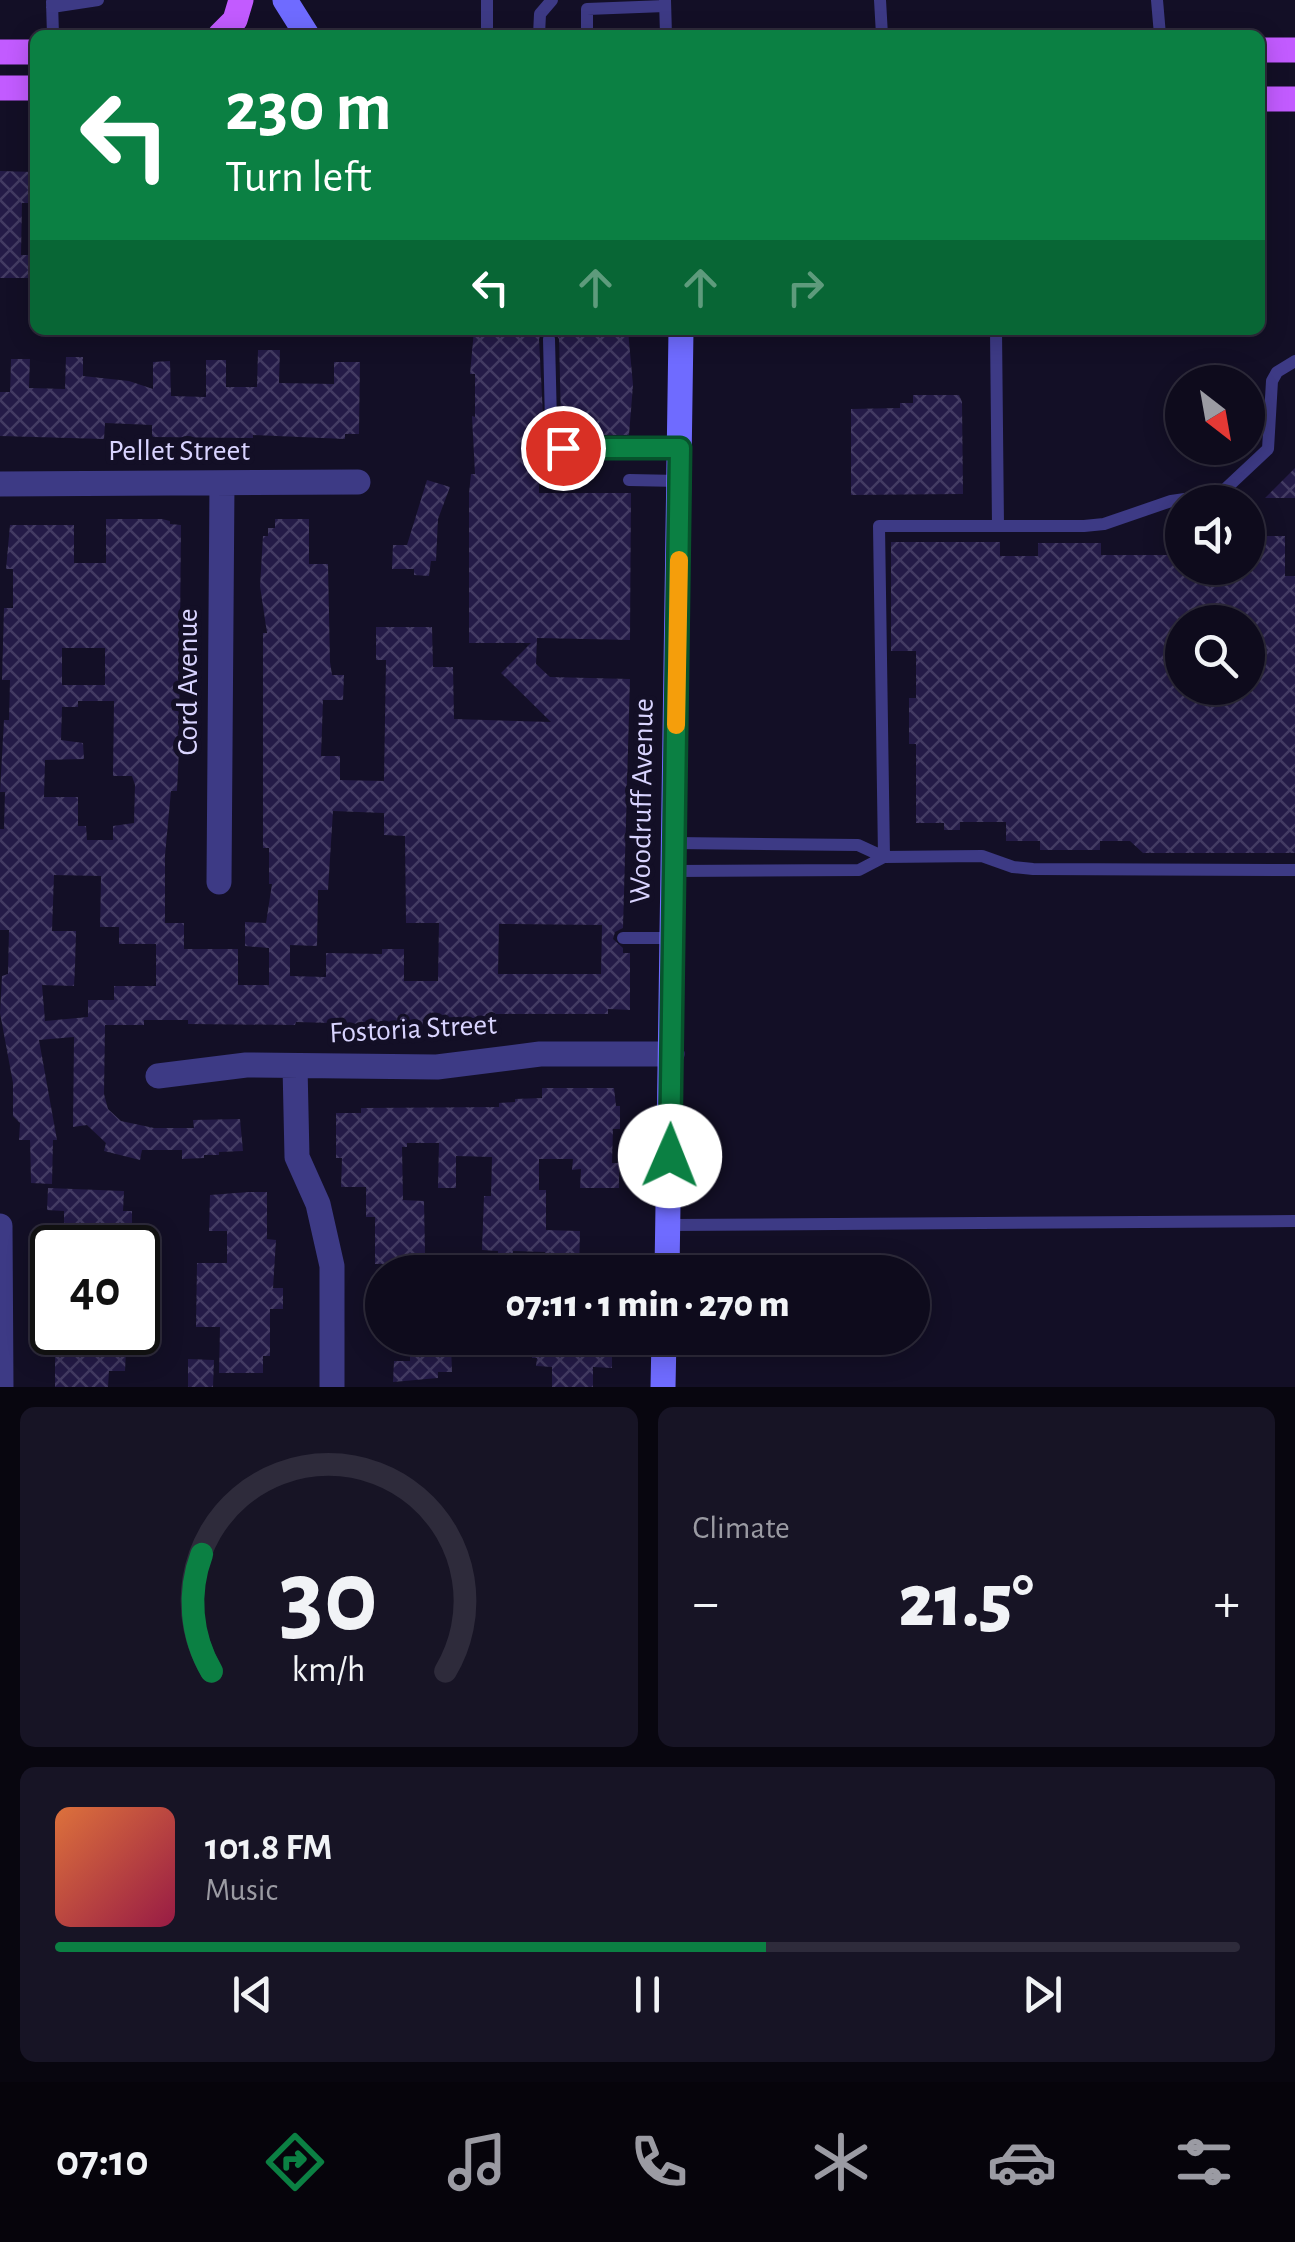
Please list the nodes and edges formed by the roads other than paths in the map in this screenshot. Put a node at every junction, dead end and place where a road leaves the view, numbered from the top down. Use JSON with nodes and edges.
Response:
{"nodes":[{"id":1,"x":98,"y":0,"type":"edge"},
{"id":2,"x":241,"y":0,"type":"edge"},
{"id":3,"x":285,"y":0,"type":"edge"},
{"id":4,"x":486,"y":0,"type":"edge"},
{"id":5,"x":552,"y":0,"type":"edge"},
{"id":6,"x":880,"y":0,"type":"edge"},
{"id":7,"x":1158,"y":0,"type":"edge"},
{"id":8,"x":52,"y":3,"type":"edge"},
{"id":9,"x":665,"y":3,"type":"edge"},
{"id":10,"x":582,"y":5,"type":"edge"},
{"id":11,"x":53,"y":30,"type":"edge"},
{"id":12,"x":225,"y":30,"type":"edge"},
{"id":13,"x":304,"y":30,"type":"edge"},
{"id":14,"x":486,"y":30,"type":"edge"},
{"id":15,"x":539,"y":30,"type":"edge"},
{"id":16,"x":587,"y":30,"type":"edge"},
{"id":17,"x":666,"y":30,"type":"edge"},
{"id":18,"x":882,"y":30,"type":"edge"},
{"id":19,"x":1160,"y":30,"type":"edge"},
{"id":20,"x":1265,"y":50,"type":"edge"},
{"id":21,"x":1295,"y":50,"type":"edge"},
{"id":22,"x":0,"y":52,"type":"edge"},
{"id":23,"x":30,"y":52,"type":"edge"},
{"id":24,"x":0,"y":88,"type":"edge"},
{"id":25,"x":30,"y":88,"type":"edge"},
{"id":26,"x":1265,"y":98,"type":"edge"},
{"id":27,"x":1295,"y":99,"type":"edge"},
{"id":28,"x":681,"y":335,"type":"edge"},
{"id":29,"x":996,"y":335,"type":"edge"},
{"id":30,"x":548,"y":339,"type":"dead end"},
{"id":31,"x":1295,"y":361,"type":"edge"},
{"id":32,"x":680,"y":448,"type":"junction"},
{"id":33,"x":629,"y":480,"type":"dead end"},
{"id":34,"x":680,"y":481,"type":"junction"},
{"id":35,"x":358,"y":482,"type":"dead end"},
{"id":36,"x":222,"y":483,"type":"junction"},
{"id":37,"x":0,"y":484,"type":"edge"},
{"id":38,"x":998,"y":526,"type":"junction"},
{"id":39,"x":674,"y":843,"type":"junction"},
{"id":40,"x":884,"y":857,"type":"junction"},
{"id":41,"x":1295,"y":870,"type":"edge"},
{"id":42,"x":674,"y":871,"type":"junction"},
{"id":43,"x":219,"y":882,"type":"dead end"},
{"id":44,"x":623,"y":938,"type":"dead end"},
{"id":45,"x":672,"y":938,"type":"junction"},
{"id":46,"x":672,"y":1054,"type":"junction"},
{"id":47,"x":295,"y":1066,"type":"junction"},
{"id":48,"x":158,"y":1076,"type":"dead end"},
{"id":49,"x":1295,"y":1221,"type":"edge"},
{"id":50,"x":669,"y":1225,"type":"junction"},
{"id":51,"x":0,"y":1226,"type":"edge"},
{"id":52,"x":668,"y":1255,"type":"edge"},
{"id":53,"x":664,"y":1355,"type":"edge"},
{"id":54,"x":1,"y":1387,"type":"edge"},
{"id":55,"x":332,"y":1387,"type":"edge"},
{"id":56,"x":663,"y":1387,"type":"edge"}],
"edges":[{"from":1,"to":8,"type":"lane"},
{"from":2,"to":12,"type":"main road"},
{"from":3,"to":13,"type":"street"},
{"from":4,"to":14,"type":"lane"},
{"from":5,"to":15,"type":"lane"},
{"from":6,"to":18,"type":"lane"},
{"from":7,"to":19,"type":"lane"},
{"from":8,"to":11,"type":"lane"},
{"from":9,"to":10,"type":"lane"},
{"from":9,"to":17,"type":"lane"},
{"from":10,"to":16,"type":"lane"},
{"from":20,"to":21,"type":"main road"},
{"from":22,"to":23,"type":"main road"},
{"from":24,"to":25,"type":"main road"},
{"from":26,"to":27,"type":"main road"},
{"from":28,"to":32,"type":"street","name":"Woodruff Avenue"},
{"from":29,"to":38,"type":"lane"},
{"from":30,"to":32,"type":"lane"},
{"from":31,"to":38,"type":"lane"},
{"from":32,"to":34,"type":"street","name":"Woodruff Avenue"},
{"from":33,"to":34,"type":"lane"},
{"from":34,"to":39,"type":"street","name":"Woodruff Avenue"},
{"from":35,"to":36,"type":"street","name":"Pellet Street"},
{"from":36,"to":37,"type":"street","name":"Pellet Street"},
{"from":36,"to":43,"type":"street","name":"Cord Avenue"},
{"from":38,"to":40,"type":"lane"},
{"from":39,"to":40,"type":"lane"},
{"from":39,"to":42,"type":"street","name":"Woodruff Avenue"},
{"from":40,"to":41,"type":"lane"},
{"from":40,"to":42,"type":"lane"},
{"from":42,"to":45,"type":"street","name":"Woodruff Avenue"},
{"from":44,"to":45,"type":"lane"},
{"from":45,"to":46,"type":"street","name":"Woodruff Avenue"},
{"from":46,"to":47,"type":"street","name":"Fostoria Street"},
{"from":46,"to":50,"type":"street","name":"Woodruff Avenue"},
{"from":47,"to":48,"type":"street","name":"Fostoria Street"},
{"from":47,"to":55,"type":"street"},
{"from":49,"to":50,"type":"lane"},
{"from":50,"to":52,"type":"street","name":"Woodruff Avenue"},
{"from":51,"to":54,"type":"street"},
{"from":53,"to":56,"type":"street"}]}
